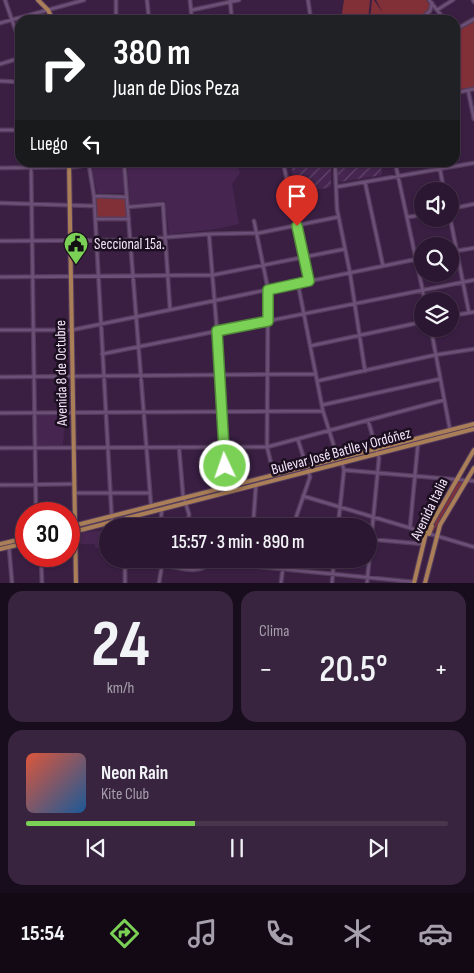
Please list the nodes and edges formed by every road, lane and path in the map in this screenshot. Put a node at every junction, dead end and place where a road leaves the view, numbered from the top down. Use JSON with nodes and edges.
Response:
{"nodes":[{"id":1,"x":5,"y":0,"type":"edge"},
{"id":2,"x":38,"y":0,"type":"edge"},
{"id":3,"x":84,"y":0,"type":"edge"},
{"id":4,"x":116,"y":0,"type":"edge"},
{"id":5,"x":147,"y":0,"type":"edge"},
{"id":6,"x":190,"y":0,"type":"edge"},
{"id":7,"x":239,"y":0,"type":"edge"},
{"id":8,"x":308,"y":0,"type":"edge"},
{"id":9,"x":429,"y":0,"type":"edge"},
{"id":10,"x":452,"y":0,"type":"edge"},
{"id":11,"x":230,"y":1,"type":"edge"},
{"id":12,"x":432,"y":3,"type":"junction"},
{"id":13,"x":48,"y":10,"type":"junction"},
{"id":14,"x":192,"y":10,"type":"junction"},
{"id":15,"x":437,"y":10,"type":"junction"},
{"id":16,"x":30,"y":15,"type":"edge"},
{"id":17,"x":50,"y":15,"type":"edge"},
{"id":18,"x":116,"y":15,"type":"edge"},
{"id":19,"x":148,"y":15,"type":"edge"},
{"id":20,"x":192,"y":15,"type":"edge"},
{"id":21,"x":231,"y":15,"type":"edge"},
{"id":22,"x":310,"y":15,"type":"edge"},
{"id":23,"x":425,"y":15,"type":"edge"},
{"id":24,"x":441,"y":15,"type":"edge"},
{"id":25,"x":15,"y":19,"type":"edge"},
{"id":26,"x":474,"y":19,"type":"edge"},
{"id":27,"x":12,"y":20,"type":"junction"},
{"id":28,"x":0,"y":23,"type":"edge"},
{"id":29,"x":460,"y":27,"type":"edge"},
{"id":30,"x":15,"y":29,"type":"edge"},
{"id":31,"x":15,"y":60,"type":"edge"},
{"id":32,"x":0,"y":64,"type":"edge"},
{"id":33,"x":0,"y":81,"type":"edge"},
{"id":34,"x":15,"y":82,"type":"edge"},
{"id":35,"x":474,"y":88,"type":"edge"},
{"id":36,"x":468,"y":90,"type":"junction"},
{"id":37,"x":460,"y":92,"type":"edge"},
{"id":38,"x":474,"y":119,"type":"edge"},
{"id":39,"x":0,"y":130,"type":"edge"},
{"id":40,"x":15,"y":130,"type":"edge"},
{"id":41,"x":474,"y":163,"type":"edge"},
{"id":42,"x":460,"y":165,"type":"edge"},
{"id":43,"x":44,"y":167,"type":"edge"},
{"id":44,"x":69,"y":167,"type":"edge"},
{"id":45,"x":89,"y":167,"type":"edge"},
{"id":46,"x":124,"y":167,"type":"edge"},
{"id":47,"x":284,"y":167,"type":"edge"},
{"id":48,"x":335,"y":167,"type":"edge"},
{"id":49,"x":396,"y":167,"type":"edge"},
{"id":50,"x":451,"y":167,"type":"edge"},
{"id":51,"x":0,"y":168,"type":"edge"},
{"id":52,"x":31,"y":168,"type":"junction"},
{"id":53,"x":440,"y":169,"type":"junction"},
{"id":54,"x":399,"y":176,"type":"junction"},
{"id":55,"x":365,"y":182,"type":"junction"},
{"id":56,"x":442,"y":182,"type":"edge"},
{"id":57,"x":336,"y":187,"type":"junction"},
{"id":58,"x":94,"y":196,"type":"junction"},
{"id":59,"x":127,"y":196,"type":"junction"},
{"id":60,"x":0,"y":203,"type":"edge"},
{"id":61,"x":32,"y":204,"type":"junction"},
{"id":62,"x":474,"y":204,"type":"edge"},
{"id":63,"x":70,"y":205,"type":"junction"},
{"id":64,"x":95,"y":206,"type":"junction"},
{"id":65,"x":128,"y":207,"type":"junction"},
{"id":66,"x":459,"y":208,"type":"edge"},
{"id":67,"x":414,"y":216,"type":"edge"},
{"id":68,"x":338,"y":217,"type":"junction"},
{"id":69,"x":408,"y":217,"type":"junction"},
{"id":70,"x":96,"y":219,"type":"junction"},
{"id":71,"x":129,"y":219,"type":"junction"},
{"id":72,"x":254,"y":221,"type":"dead end"},
{"id":73,"x":297,"y":226,"type":"junction"},
{"id":74,"x":257,"y":233,"type":"junction"},
{"id":75,"x":208,"y":234,"type":"junction"},
{"id":76,"x":165,"y":238,"type":"junction"},
{"id":77,"x":70,"y":240,"type":"junction"},
{"id":78,"x":96,"y":240,"type":"junction"},
{"id":79,"x":130,"y":240,"type":"junction"},
{"id":80,"x":0,"y":241,"type":"edge"},
{"id":81,"x":32,"y":241,"type":"junction"},
{"id":82,"x":474,"y":248,"type":"edge"},
{"id":83,"x":345,"y":249,"type":"junction"},
{"id":84,"x":414,"y":249,"type":"edge"},
{"id":85,"x":459,"y":251,"type":"edge"},
{"id":86,"x":304,"y":258,"type":"junction"},
{"id":87,"x":414,"y":260,"type":"edge"},
{"id":88,"x":459,"y":261,"type":"edge"},
{"id":89,"x":263,"y":266,"type":"junction"},
{"id":90,"x":383,"y":266,"type":"junction"},
{"id":91,"x":350,"y":273,"type":"junction"},
{"id":92,"x":167,"y":275,"type":"junction"},
{"id":93,"x":213,"y":275,"type":"junction"},
{"id":94,"x":98,"y":276,"type":"junction"},
{"id":95,"x":133,"y":276,"type":"junction"},
{"id":96,"x":0,"y":277,"type":"edge"},
{"id":97,"x":32,"y":277,"type":"junction"},
{"id":98,"x":71,"y":277,"type":"junction"},
{"id":99,"x":474,"y":280,"type":"edge"},
{"id":100,"x":309,"y":281,"type":"junction"},
{"id":101,"x":420,"y":282,"type":"edge"},
{"id":102,"x":463,"y":282,"type":"junction"},
{"id":103,"x":298,"y":284,"type":"junction"},
{"id":104,"x":268,"y":290,"type":"junction"},
{"id":105,"x":422,"y":290,"type":"junction"},
{"id":106,"x":215,"y":300,"type":"junction"},
{"id":107,"x":355,"y":304,"type":"junction"},
{"id":108,"x":170,"y":310,"type":"junction"},
{"id":109,"x":474,"y":312,"type":"edge"},
{"id":110,"x":304,"y":313,"type":"junction"},
{"id":111,"x":469,"y":313,"type":"junction"},
{"id":112,"x":459,"y":315,"type":"edge"},
{"id":113,"x":136,"y":316,"type":"junction"},
{"id":114,"x":268,"y":321,"type":"junction"},
{"id":115,"x":101,"y":324,"type":"junction"},
{"id":116,"x":414,"y":324,"type":"edge"},
{"id":117,"x":0,"y":330,"type":"edge"},
{"id":118,"x":33,"y":330,"type":"junction"},
{"id":119,"x":72,"y":330,"type":"junction"},
{"id":120,"x":217,"y":331,"type":"junction"},
{"id":121,"x":360,"y":336,"type":"junction"},
{"id":122,"x":433,"y":337,"type":"edge"},
{"id":123,"x":138,"y":346,"type":"junction"},
{"id":124,"x":310,"y":346,"type":"junction"},
{"id":125,"x":474,"y":349,"type":"edge"},
{"id":126,"x":102,"y":354,"type":"junction"},
{"id":127,"x":436,"y":355,"type":"junction"},
{"id":128,"x":365,"y":371,"type":"junction"},
{"id":129,"x":316,"y":374,"type":"junction"},
{"id":130,"x":220,"y":375,"type":"junction"},
{"id":131,"x":267,"y":375,"type":"junction"},
{"id":132,"x":72,"y":376,"type":"junction"},
{"id":133,"x":103,"y":376,"type":"junction"},
{"id":134,"x":141,"y":376,"type":"junction"},
{"id":135,"x":0,"y":377,"type":"edge"},
{"id":136,"x":34,"y":377,"type":"junction"},
{"id":137,"x":440,"y":379,"type":"junction"},
{"id":138,"x":317,"y":381,"type":"junction"},
{"id":139,"x":444,"y":400,"type":"junction"},
{"id":140,"x":322,"y":405,"type":"junction"},
{"id":141,"x":144,"y":411,"type":"junction"},
{"id":142,"x":222,"y":411,"type":"junction"},
{"id":143,"x":267,"y":411,"type":"junction"},
{"id":144,"x":323,"y":411,"type":"junction"},
{"id":145,"x":73,"y":412,"type":"junction"},
{"id":146,"x":106,"y":412,"type":"junction"},
{"id":147,"x":0,"y":413,"type":"edge"},
{"id":148,"x":34,"y":413,"type":"junction"},
{"id":149,"x":368,"y":420,"type":"junction"},
{"id":150,"x":474,"y":424,"type":"edge"},
{"id":151,"x":474,"y":429,"type":"edge"},
{"id":152,"x":329,"y":430,"type":"junction"},
{"id":153,"x":450,"y":431,"type":"junction"},
{"id":154,"x":298,"y":440,"type":"junction"},
{"id":155,"x":418,"y":443,"type":"junction"},
{"id":156,"x":266,"y":447,"type":"junction"},
{"id":157,"x":0,"y":448,"type":"edge"},
{"id":158,"x":35,"y":448,"type":"junction"},
{"id":159,"x":107,"y":448,"type":"junction"},
{"id":160,"x":146,"y":448,"type":"junction"},
{"id":161,"x":180,"y":448,"type":"junction"},
{"id":162,"x":224,"y":448,"type":"junction"},
{"id":163,"x":73,"y":449,"type":"junction"},
{"id":164,"x":474,"y":450,"type":"edge"},
{"id":165,"x":377,"y":452,"type":"junction"},
{"id":166,"x":338,"y":459,"type":"junction"},
{"id":167,"x":342,"y":463,"type":"junction"},
{"id":168,"x":306,"y":467,"type":"junction"},
{"id":169,"x":474,"y":468,"type":"edge"},
{"id":170,"x":344,"y":470,"type":"junction"},
{"id":171,"x":309,"y":472,"type":"junction"},
{"id":172,"x":378,"y":473,"type":"junction"},
{"id":173,"x":415,"y":475,"type":"junction"},
{"id":174,"x":274,"y":476,"type":"junction"},
{"id":175,"x":456,"y":479,"type":"junction"},
{"id":176,"x":466,"y":480,"type":"junction"},
{"id":177,"x":474,"y":481,"type":"edge"},
{"id":178,"x":73,"y":484,"type":"junction"},
{"id":179,"x":0,"y":485,"type":"edge"},
{"id":180,"x":35,"y":485,"type":"junction"},
{"id":181,"x":256,"y":485,"type":"junction"},
{"id":182,"x":226,"y":487,"type":"junction"},
{"id":183,"x":73,"y":493,"type":"junction"},
{"id":184,"x":110,"y":493,"type":"junction"},
{"id":185,"x":150,"y":493,"type":"junction"},
{"id":186,"x":303,"y":496,"type":"junction"},
{"id":187,"x":185,"y":501,"type":"junction"},
{"id":188,"x":36,"y":502,"type":"edge"},
{"id":189,"x":73,"y":502,"type":"edge"},
{"id":190,"x":151,"y":507,"type":"junction"},
{"id":191,"x":340,"y":507,"type":"junction"},
{"id":192,"x":162,"y":510,"type":"junction"},
{"id":193,"x":111,"y":517,"type":"junction"},
{"id":194,"x":127,"y":518,"type":"joint"},
{"id":195,"x":161,"y":518,"type":"edge"},
{"id":196,"x":188,"y":518,"type":"edge"},
{"id":197,"x":254,"y":518,"type":"edge"},
{"id":198,"x":296,"y":518,"type":"edge"},
{"id":199,"x":339,"y":518,"type":"edge"},
{"id":200,"x":374,"y":518,"type":"joint"},
{"id":201,"x":377,"y":519,"type":"edge"},
{"id":202,"x":80,"y":525,"type":"edge"},
{"id":203,"x":99,"y":525,"type":"edge"},
{"id":204,"x":410,"y":528,"type":"junction"},
{"id":205,"x":80,"y":530,"type":"edge"},
{"id":206,"x":428,"y":534,"type":"junction"},
{"id":207,"x":436,"y":536,"type":"junction"},
{"id":208,"x":377,"y":540,"type":"edge"},
{"id":209,"x":15,"y":541,"type":"edge"},
{"id":210,"x":0,"y":544,"type":"edge"},
{"id":211,"x":423,"y":544,"type":"junction"},
{"id":212,"x":15,"y":546,"type":"edge"},
{"id":213,"x":9,"y":547,"type":"junction"},
{"id":214,"x":474,"y":547,"type":"edge"},
{"id":215,"x":0,"y":549,"type":"edge"},
{"id":216,"x":41,"y":567,"type":"edge"},
{"id":217,"x":75,"y":567,"type":"edge"},
{"id":218,"x":125,"y":568,"type":"edge"},
{"id":219,"x":162,"y":568,"type":"edge"},
{"id":220,"x":184,"y":568,"type":"edge"},
{"id":221,"x":203,"y":568,"type":"edge"},
{"id":222,"x":272,"y":568,"type":"edge"},
{"id":223,"x":333,"y":568,"type":"edge"},
{"id":224,"x":369,"y":568,"type":"edge"},
{"id":225,"x":283,"y":569,"type":"junction"},
{"id":226,"x":332,"y":574,"type":"junction"},
{"id":227,"x":368,"y":578,"type":"junction"},
{"id":228,"x":414,"y":582,"type":"edge"},
{"id":229,"x":12,"y":583,"type":"edge"},
{"id":230,"x":42,"y":583,"type":"edge"},
{"id":231,"x":76,"y":583,"type":"edge"},
{"id":232,"x":125,"y":583,"type":"edge"},
{"id":233,"x":159,"y":583,"type":"edge"},
{"id":234,"x":282,"y":583,"type":"edge"},
{"id":235,"x":332,"y":583,"type":"edge"},
{"id":236,"x":367,"y":583,"type":"edge"},
{"id":237,"x":425,"y":583,"type":"edge"}],
"edges":[{"from":1,"to":27,"type":"street"},
{"from":2,"to":13,"type":"main road"},
{"from":3,"to":13,"type":"street"},
{"from":4,"to":18,"type":"street"},
{"from":5,"to":19,"type":"street"},
{"from":6,"to":14,"type":"street"},
{"from":7,"to":11,"type":"street"},
{"from":8,"to":22,"type":"street"},
{"from":9,"to":12,"type":"street"},
{"from":10,"to":15,"type":"street"},
{"from":11,"to":14,"type":"street"},
{"from":11,"to":21,"type":"street"},
{"from":12,"to":15,"type":"street"},
{"from":12,"to":23,"type":"street"},
{"from":13,"to":16,"type":"street"},
{"from":13,"to":17,"type":"main road"},
{"from":14,"to":20,"type":"street"},
{"from":15,"to":24,"type":"street"},
{"from":25,"to":27,"type":"street"},
{"from":26,"to":29,"type":"street"},
{"from":27,"to":28,"type":"street"},
{"from":27,"to":30,"type":"street"},
{"from":31,"to":32,"type":"street"},
{"from":33,"to":34,"type":"street"},
{"from":35,"to":36,"type":"street"},
{"from":36,"to":37,"type":"street"},
{"from":36,"to":38,"type":"street"},
{"from":39,"to":40,"type":"street"},
{"from":41,"to":42,"type":"street"},
{"from":43,"to":52,"type":"street"},
{"from":44,"to":63,"type":"main road","name":"Avenida 8 de Octubre"},
{"from":45,"to":58,"type":"street"},
{"from":46,"to":59,"type":"street"},
{"from":47,"to":73,"type":"street"},
{"from":48,"to":57,"type":"street"},
{"from":49,"to":54,"type":"street"},
{"from":50,"to":53,"type":"street"},
{"from":51,"to":52,"type":"street"},
{"from":52,"to":61,"type":"street"},
{"from":53,"to":54,"type":"street"},
{"from":53,"to":56,"type":"street"},
{"from":54,"to":55,"type":"street"},
{"from":54,"to":69,"type":"street"},
{"from":55,"to":57,"type":"street"},
{"from":55,"to":90,"type":"street"},
{"from":57,"to":68,"type":"street"},
{"from":58,"to":59,"type":"street"},
{"from":58,"to":64,"type":"street"},
{"from":59,"to":65,"type":"street"},
{"from":60,"to":61,"type":"street"},
{"from":61,"to":63,"type":"street"},
{"from":61,"to":81,"type":"street"},
{"from":62,"to":66,"type":"street"},
{"from":63,"to":64,"type":"street"},
{"from":63,"to":77,"type":"main road","name":"Avenida 8 de Octubre"},
{"from":64,"to":70,"type":"street"},
{"from":65,"to":71,"type":"street"},
{"from":65,"to":76,"type":"street"},
{"from":67,"to":69,"type":"street"},
{"from":68,"to":73,"type":"street"},
{"from":68,"to":83,"type":"street"},
{"from":69,"to":84,"type":"street"},
{"from":70,"to":71,"type":"street"},
{"from":70,"to":78,"type":"street"},
{"from":71,"to":79,"type":"street"},
{"from":72,"to":74,"type":"street"},
{"from":73,"to":74,"type":"street"},
{"from":73,"to":86,"type":"street"},
{"from":74,"to":75,"type":"street"},
{"from":74,"to":89,"type":"street"},
{"from":75,"to":76,"type":"street"},
{"from":75,"to":93,"type":"street"},
{"from":76,"to":79,"type":"street"},
{"from":76,"to":92,"type":"street"},
{"from":77,"to":78,"type":"street"},
{"from":77,"to":81,"type":"street"},
{"from":77,"to":98,"type":"main road","name":"Avenida 8 de Octubre"},
{"from":78,"to":79,"type":"street"},
{"from":78,"to":94,"type":"street"},
{"from":79,"to":95,"type":"street"},
{"from":80,"to":81,"type":"street"},
{"from":81,"to":97,"type":"street"},
{"from":82,"to":85,"type":"street"},
{"from":83,"to":86,"type":"street"},
{"from":83,"to":91,"type":"street"},
{"from":86,"to":89,"type":"street"},
{"from":86,"to":100,"type":"street"},
{"from":87,"to":90,"type":"street"},
{"from":88,"to":102,"type":"street"},
{"from":89,"to":93,"type":"street"},
{"from":89,"to":104,"type":"street"},
{"from":90,"to":91,"type":"street"},
{"from":91,"to":100,"type":"street"},
{"from":91,"to":107,"type":"street"},
{"from":92,"to":93,"type":"street"},
{"from":92,"to":95,"type":"street"},
{"from":92,"to":108,"type":"street"},
{"from":93,"to":106,"type":"street"},
{"from":94,"to":95,"type":"street"},
{"from":94,"to":98,"type":"street"},
{"from":94,"to":115,"type":"street"},
{"from":95,"to":113,"type":"street"},
{"from":96,"to":97,"type":"street"},
{"from":97,"to":98,"type":"street"},
{"from":97,"to":118,"type":"street"},
{"from":98,"to":119,"type":"main road","name":"Avenida 8 de Octubre"},
{"from":99,"to":102,"type":"street"},
{"from":100,"to":103,"type":"street"},
{"from":101,"to":105,"type":"street"},
{"from":102,"to":105,"type":"street"},
{"from":102,"to":111,"type":"street"},
{"from":103,"to":104,"type":"street"},
{"from":103,"to":110,"type":"street"},
{"from":104,"to":106,"type":"street"},
{"from":104,"to":114,"type":"street"},
{"from":105,"to":107,"type":"street"},
{"from":106,"to":108,"type":"street"},
{"from":106,"to":120,"type":"street"},
{"from":107,"to":110,"type":"street"},
{"from":107,"to":121,"type":"street"},
{"from":108,"to":113,"type":"street"},
{"from":109,"to":111,"type":"street"},
{"from":110,"to":114,"type":"street"},
{"from":110,"to":124,"type":"street"},
{"from":111,"to":112,"type":"street"},
{"from":113,"to":115,"type":"street"},
{"from":113,"to":123,"type":"street"},
{"from":114,"to":120,"type":"street"},
{"from":114,"to":131,"type":"street"},
{"from":115,"to":119,"type":"street"},
{"from":115,"to":126,"type":"street"},
{"from":116,"to":121,"type":"street"},
{"from":117,"to":118,"type":"street"},
{"from":118,"to":119,"type":"street"},
{"from":118,"to":136,"type":"street"},
{"from":119,"to":132,"type":"main road","name":"Avenida 8 de Octubre"},
{"from":120,"to":123,"type":"street"},
{"from":120,"to":130,"type":"street"},
{"from":121,"to":124,"type":"street"},
{"from":121,"to":128,"type":"street"},
{"from":122,"to":127,"type":"street"},
{"from":123,"to":126,"type":"street"},
{"from":123,"to":134,"type":"street"},
{"from":124,"to":129,"type":"street"},
{"from":125,"to":127,"type":"street"},
{"from":126,"to":133,"type":"street"},
{"from":127,"to":128,"type":"street"},
{"from":127,"to":137,"type":"street"},
{"from":128,"to":138,"type":"street"},
{"from":129,"to":131,"type":"street"},
{"from":129,"to":138,"type":"street"},
{"from":130,"to":131,"type":"street"},
{"from":130,"to":134,"type":"street"},
{"from":130,"to":142,"type":"street"},
{"from":131,"to":143,"type":"street"},
{"from":132,"to":133,"type":"street"},
{"from":132,"to":136,"type":"street"},
{"from":132,"to":145,"type":"main road","name":"Avenida 8 de Octubre"},
{"from":133,"to":134,"type":"street"},
{"from":133,"to":146,"type":"street"},
{"from":134,"to":141,"type":"street"},
{"from":135,"to":136,"type":"street"},
{"from":136,"to":148,"type":"street"},
{"from":137,"to":139,"type":"street"},
{"from":137,"to":140,"type":"street"},
{"from":138,"to":140,"type":"street"},
{"from":139,"to":149,"type":"street"},
{"from":139,"to":153,"type":"street"},
{"from":140,"to":144,"type":"street"},
{"from":141,"to":142,"type":"street"},
{"from":141,"to":146,"type":"street"},
{"from":141,"to":160,"type":"street"},
{"from":142,"to":143,"type":"street"},
{"from":142,"to":162,"type":"street"},
{"from":143,"to":144,"type":"street"},
{"from":143,"to":156,"type":"street"},
{"from":144,"to":152,"type":"street"},
{"from":145,"to":146,"type":"street"},
{"from":145,"to":148,"type":"street"},
{"from":145,"to":163,"type":"main road","name":"Avenida 8 de Octubre"},
{"from":146,"to":159,"type":"street"},
{"from":147,"to":148,"type":"street"},
{"from":148,"to":158,"type":"street"},
{"from":149,"to":152,"type":"street"},
{"from":149,"to":165,"type":"street"},
{"from":150,"to":153,"type":"main road","name":"Bulevar José Batlle y Ordóñez"},
{"from":151,"to":155,"type":"main road","name":"Bulevar José Batlle y Ordóñez"},
{"from":152,"to":154,"type":"street"},
{"from":152,"to":166,"type":"street"},
{"from":153,"to":165,"type":"main road","name":"Bulevar José Batlle y Ordóñez"},
{"from":154,"to":156,"type":"street"},
{"from":154,"to":168,"type":"street"},
{"from":155,"to":165,"type":"main road","name":"Bulevar José Batlle y Ordóñez"},
{"from":155,"to":173,"type":"street"},
{"from":156,"to":162,"type":"street"},
{"from":156,"to":174,"type":"street"},
{"from":157,"to":158,"type":"street"},
{"from":158,"to":163,"type":"street"},
{"from":158,"to":180,"type":"street"},
{"from":159,"to":160,"type":"street"},
{"from":159,"to":163,"type":"street"},
{"from":159,"to":184,"type":"street"},
{"from":160,"to":161,"type":"street"},
{"from":160,"to":185,"type":"street"},
{"from":161,"to":162,"type":"street"},
{"from":161,"to":187,"type":"street"},
{"from":162,"to":182,"type":"street"},
{"from":163,"to":178,"type":"main road","name":"Avenida 8 de Octubre"},
{"from":164,"to":175,"type":"main road","name":"Avenida Italia"},
{"from":165,"to":166,"type":"main road","name":"Bulevar José Batlle y Ordóñez"},
{"from":165,"to":167,"type":"main road","name":"Bulevar José Batlle y Ordóñez"},
{"from":165,"to":172,"type":"street"},
{"from":166,"to":168,"type":"main road","name":"Bulevar José Batlle y Ordóñez"},
{"from":167,"to":170,"type":"street"},
{"from":167,"to":171,"type":"main road","name":"Bulevar José Batlle y Ordóñez"},
{"from":168,"to":171,"type":"street"},
{"from":168,"to":174,"type":"main road","name":"Bulevar José Batlle y Ordóñez"},
{"from":169,"to":176,"type":"main road","name":"Avenida Italia"},
{"from":170,"to":172,"type":"street"},
{"from":170,"to":191,"type":"street"},
{"from":171,"to":181,"type":"main road","name":"Bulevar José Batlle y Ordóñez"},
{"from":171,"to":186,"type":"street"},
{"from":172,"to":173,"type":"street"},
{"from":172,"to":200,"type":"street"},
{"from":173,"to":175,"type":"street"},
{"from":173,"to":204,"type":"street"},
{"from":174,"to":182,"type":"main road","name":"Bulevar José Batlle y Ordóñez"},
{"from":175,"to":176,"type":"street"},
{"from":175,"to":206,"type":"main road","name":"Avenida Italia"},
{"from":176,"to":177,"type":"street"},
{"from":176,"to":207,"type":"main road","name":"Avenida Italia"},
{"from":178,"to":180,"type":"street"},
{"from":178,"to":183,"type":"main road","name":"Avenida 8 de Octubre"},
{"from":179,"to":180,"type":"street"},
{"from":180,"to":188,"type":"street"},
{"from":181,"to":187,"type":"main road","name":"Bulevar José Batlle y Ordóñez"},
{"from":181,"to":197,"type":"street"},
{"from":182,"to":187,"type":"main road","name":"Bulevar José Batlle y Ordóñez"},
{"from":183,"to":184,"type":"street"},
{"from":183,"to":189,"type":"main road","name":"Avenida 8 de Octubre"},
{"from":184,"to":185,"type":"street"},
{"from":184,"to":193,"type":"street"},
{"from":185,"to":190,"type":"street"},
{"from":186,"to":191,"type":"street"},
{"from":186,"to":198,"type":"street"},
{"from":187,"to":190,"type":"main road","name":"Bulevar José Batlle y Ordóñez"},
{"from":187,"to":192,"type":"main road","name":"Bulevar José Batlle y Ordóñez"},
{"from":187,"to":196,"type":"street"},
{"from":190,"to":193,"type":"main road","name":"Bulevar José Batlle y Ordóñez"},
{"from":190,"to":194,"type":"main road"},
{"from":191,"to":199,"type":"street"},
{"from":191,"to":200,"type":"street"},
{"from":192,"to":194,"type":"main road","name":"Bulevar José Batlle y Ordóñez"},
{"from":192,"to":195,"type":"street"},
{"from":193,"to":202,"type":"main road","name":"Bulevar José Batlle y Ordóñez"},
{"from":201,"to":204,"type":"street"},
{"from":203,"to":205,"type":"main road","name":"Bulevar José Batlle y Ordóñez"},
{"from":204,"to":206,"type":"street"},
{"from":206,"to":207,"type":"street"},
{"from":206,"to":211,"type":"main road","name":"Avenida Italia"},
{"from":207,"to":214,"type":"street"},
{"from":207,"to":237,"type":"main road","name":"Avenida Italia"},
{"from":208,"to":211,"type":"street"},
{"from":209,"to":210,"type":"main road"},
{"from":211,"to":228,"type":"main road","name":"Avenida Italia"},
{"from":212,"to":213,"type":"main road"},
{"from":213,"to":215,"type":"main road"},
{"from":213,"to":229,"type":"street"},
{"from":216,"to":230,"type":"street"},
{"from":217,"to":231,"type":"main road","name":"Avenida 8 de Octubre"},
{"from":218,"to":232,"type":"street"},
{"from":219,"to":233,"type":"street"},
{"from":220,"to":221,"type":"street"},
{"from":222,"to":225,"type":"street"},
{"from":223,"to":226,"type":"street"},
{"from":224,"to":227,"type":"street"},
{"from":225,"to":226,"type":"street"},
{"from":225,"to":234,"type":"street"},
{"from":226,"to":227,"type":"street"},
{"from":226,"to":235,"type":"street"},
{"from":227,"to":228,"type":"street"},
{"from":227,"to":236,"type":"street"}]}
